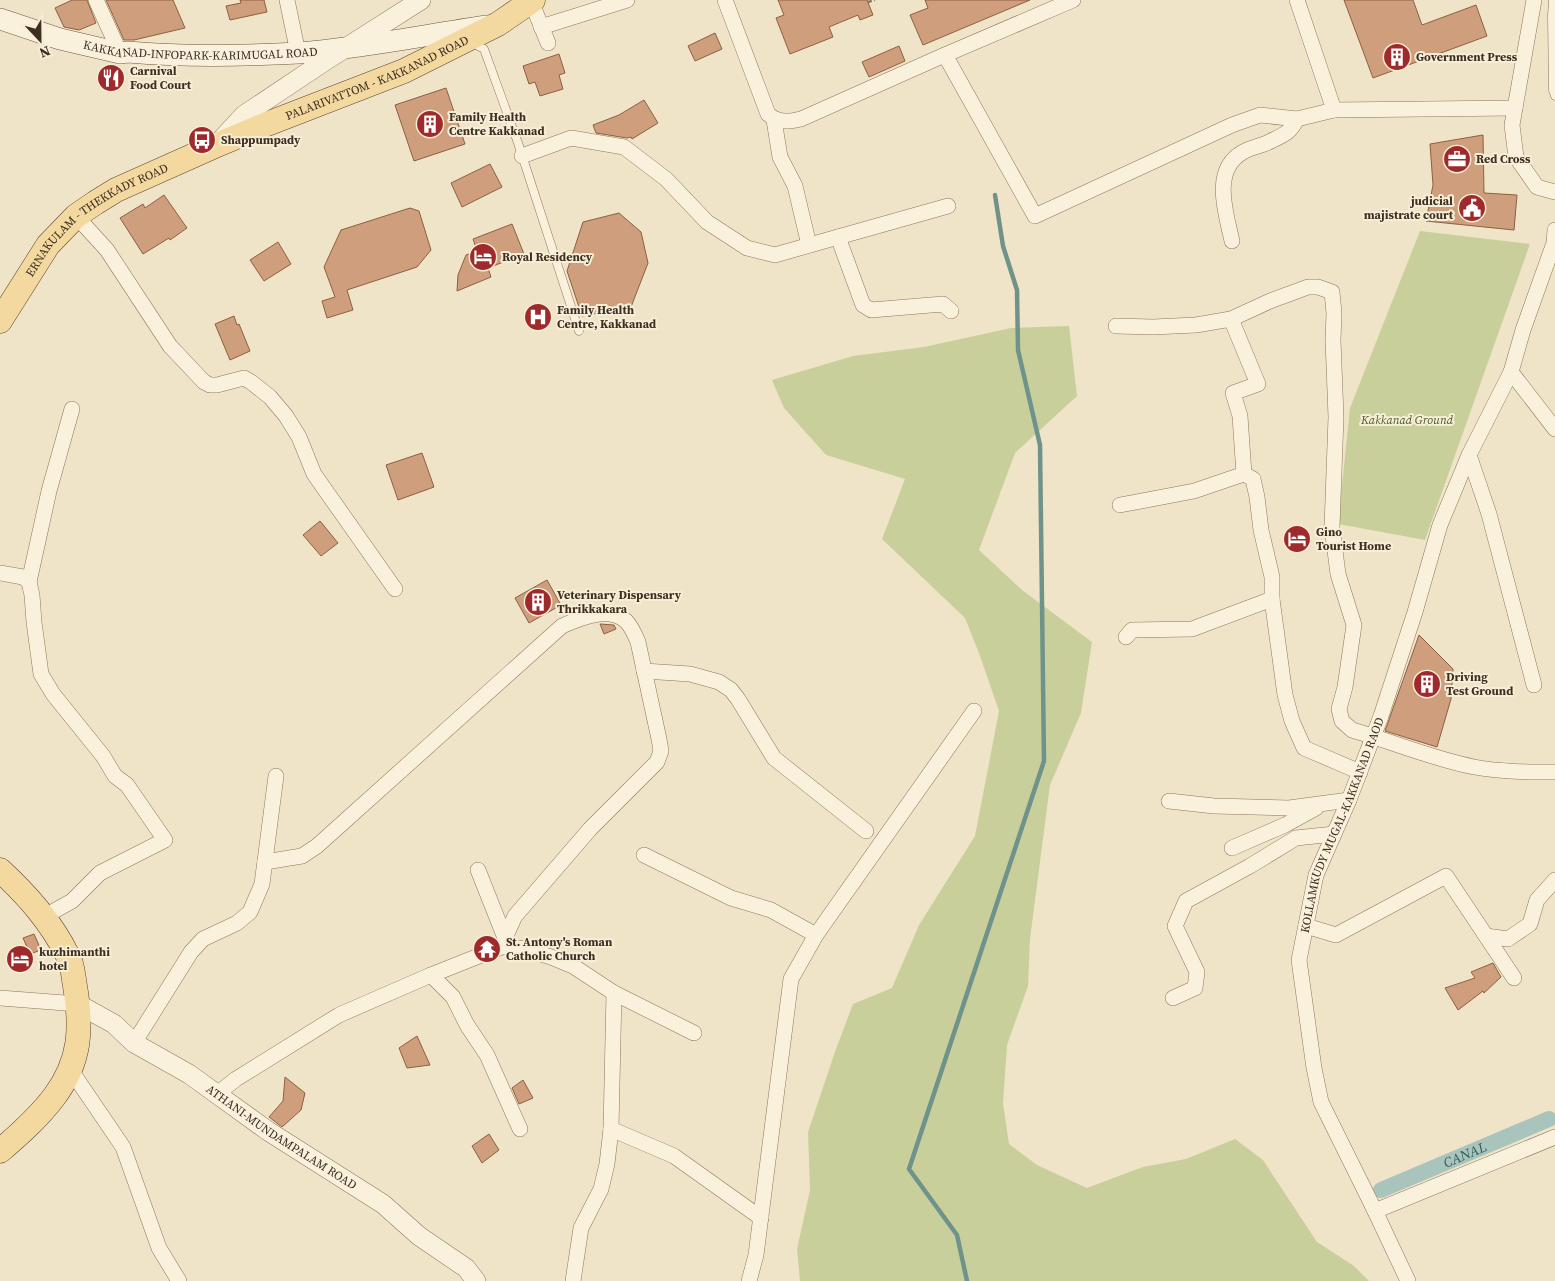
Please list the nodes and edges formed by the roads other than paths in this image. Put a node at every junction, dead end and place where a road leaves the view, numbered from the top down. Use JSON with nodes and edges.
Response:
{"nodes":[{"id":1,"x":96,"y":0,"type":"edge"},
{"id":2,"x":287,"y":0,"type":"edge"},
{"id":3,"x":421,"y":0,"type":"edge"},
{"id":4,"x":627,"y":0,"type":"edge"},
{"id":5,"x":725,"y":0,"type":"edge"},
{"id":6,"x":1073,"y":0,"type":"edge"},
{"id":7,"x":1297,"y":0,"type":"edge"},
{"id":8,"x":1534,"y":0,"type":"edge"},
{"id":9,"x":1553,"y":0,"type":"edge"},
{"id":10,"x":532,"y":1,"type":"edge"},
{"id":11,"x":0,"y":19,"type":"edge"},
{"id":12,"x":498,"y":24,"type":"junction"},
{"id":13,"x":541,"y":27,"type":"junction"},
{"id":14,"x":466,"y":40,"type":"junction"},
{"id":15,"x":548,"y":43,"type":"dead end"},
{"id":16,"x":346,"y":48,"type":"junction"},
{"id":17,"x":120,"y":53,"type":"junction"},
{"id":18,"x":298,"y":53,"type":"junction"},
{"id":19,"x":946,"y":54,"type":"junction"},
{"id":20,"x":1555,"y":96,"type":"edge"},
{"id":21,"x":1515,"y":108,"type":"junction"},
{"id":22,"x":1334,"y":110,"type":"junction"},
{"id":23,"x":1297,"y":119,"type":"junction"},
{"id":24,"x":774,"y":120,"type":"junction"},
{"id":25,"x":216,"y":145,"type":"junction"},
{"id":26,"x":522,"y":156,"type":"junction"},
{"id":27,"x":1555,"y":192,"type":"edge"},
{"id":28,"x":948,"y":206,"type":"dead end"},
{"id":29,"x":76,"y":216,"type":"junction"},
{"id":30,"x":1555,"y":230,"type":"edge"},
{"id":31,"x":838,"y":237,"type":"junction"},
{"id":32,"x":1232,"y":241,"type":"dead end"},
{"id":33,"x":809,"y":245,"type":"junction"},
{"id":34,"x":951,"y":311,"type":"dead end"},
{"id":35,"x":1,"y":316,"type":"edge"},
{"id":36,"x":1231,"y":318,"type":"junction"},
{"id":37,"x":1116,"y":326,"type":"dead end"},
{"id":38,"x":579,"y":331,"type":"dead end"},
{"id":39,"x":1511,"y":372,"type":"junction"},
{"id":40,"x":72,"y":409,"type":"dead end"},
{"id":41,"x":1555,"y":429,"type":"edge"},
{"id":42,"x":1468,"y":454,"type":"junction"},
{"id":43,"x":1244,"y":474,"type":"junction"},
{"id":44,"x":1120,"y":505,"type":"dead end"},
{"id":45,"x":0,"y":573,"type":"edge"},
{"id":46,"x":29,"y":582,"type":"junction"},
{"id":47,"x":395,"y":589,"type":"dead end"},
{"id":48,"x":1272,"y":599,"type":"junction"},
{"id":49,"x":1126,"y":637,"type":"dead end"},
{"id":50,"x":644,"y":671,"type":"junction"},
{"id":51,"x":1534,"y":686,"type":"dead end"},
{"id":52,"x":974,"y":711,"type":"dead end"},
{"id":53,"x":1373,"y":736,"type":"junction"},
{"id":54,"x":1360,"y":772,"type":"junction"},
{"id":55,"x":1555,"y":772,"type":"edge"},
{"id":56,"x":276,"y":776,"type":"dead end"},
{"id":57,"x":1170,"y":800,"type":"dead end"},
{"id":58,"x":1349,"y":800,"type":"junction"},
{"id":59,"x":1324,"y":804,"type":"junction"},
{"id":60,"x":866,"y":832,"type":"dead end"},
{"id":61,"x":1334,"y":834,"type":"junction"},
{"id":62,"x":1232,"y":848,"type":"dead end"},
{"id":63,"x":644,"y":855,"type":"dead end"},
{"id":64,"x":265,"y":862,"type":"junction"},
{"id":65,"x":0,"y":870,"type":"edge"},
{"id":66,"x":478,"y":870,"type":"dead end"},
{"id":67,"x":1555,"y":880,"type":"edge"},
{"id":68,"x":45,"y":916,"type":"junction"},
{"id":69,"x":1306,"y":926,"type":"junction"},
{"id":70,"x":816,"y":935,"type":"junction"},
{"id":71,"x":1486,"y":936,"type":"junction"},
{"id":72,"x":505,"y":942,"type":"junction"},
{"id":73,"x":432,"y":975,"type":"junction"},
{"id":74,"x":1514,"y":978,"type":"dead end"},
{"id":75,"x":614,"y":993,"type":"junction"},
{"id":76,"x":0,"y":998,"type":"edge"},
{"id":77,"x":1173,"y":998,"type":"dead end"},
{"id":78,"x":78,"y":1004,"type":"junction"},
{"id":79,"x":694,"y":1033,"type":"dead end"},
{"id":80,"x":134,"y":1043,"type":"junction"},
{"id":81,"x":70,"y":1069,"type":"junction"},
{"id":82,"x":217,"y":1094,"type":"junction"},
{"id":83,"x":520,"y":1129,"type":"dead end"},
{"id":84,"x":611,"y":1129,"type":"junction"},
{"id":85,"x":1555,"y":1137,"type":"edge"},
{"id":86,"x":0,"y":1151,"type":"edge"},
{"id":87,"x":1375,"y":1210,"type":"junction"},
{"id":88,"x":761,"y":1218,"type":"junction"},
{"id":89,"x":178,"y":1281,"type":"edge"},
{"id":90,"x":476,"y":1281,"type":"edge"},
{"id":91,"x":573,"y":1281,"type":"edge"},
{"id":92,"x":749,"y":1281,"type":"edge"},
{"id":93,"x":1408,"y":1281,"type":"edge"}],
"edges":[{"from":1,"to":17,"type":"street"},
{"from":2,"to":18,"type":"street"},
{"from":3,"to":16,"type":"street"},
{"from":4,"to":13,"type":"street"},
{"from":5,"to":24,"type":"street"},
{"from":6,"to":19,"type":"street"},
{"from":7,"to":22,"type":"street"},
{"from":8,"to":21,"type":"street"},
{"from":9,"to":20,"type":"lane"},
{"from":10,"to":12,"type":"main road","name":"PALARIVATTOM - KAKKANAD ROAD"},
{"from":10,"to":13,"type":"street"},
{"from":11,"to":17,"type":"main road","name":"KAKKANAD-INFOPARK-KARIMUGAL ROAD"},
{"from":12,"to":14,"type":"main road","name":"PALARIVATTOM - KAKKANAD ROAD"},
{"from":12,"to":16,"type":"main road","name":"KAKKANAD-INFOPARK-KARIMUGAL ROAD"},
{"from":13,"to":15,"type":"street"},
{"from":14,"to":25,"type":"main road","name":"PALARIVATTOM - KAKKANAD ROAD"},
{"from":14,"to":26,"type":"lane"},
{"from":16,"to":18,"type":"main road","name":"KAKKANAD-INFOPARK-KARIMUGAL ROAD"},
{"from":16,"to":25,"type":"street"},
{"from":17,"to":18,"type":"main road","name":"KAKKANAD-INFOPARK-KARIMUGAL ROAD"},
{"from":19,"to":23,"type":"street"},
{"from":19,"to":24,"type":"street"},
{"from":21,"to":22,"type":"street"},
{"from":21,"to":27,"type":"street"},
{"from":22,"to":23,"type":"street"},
{"from":23,"to":32,"type":"street"},
{"from":24,"to":33,"type":"street"},
{"from":25,"to":29,"type":"main road","name":"ERNAKULAM - THEKKADY ROAD"},
{"from":26,"to":33,"type":"street"},
{"from":26,"to":38,"type":"lane"},
{"from":28,"to":31,"type":"street"},
{"from":29,"to":35,"type":"main road","name":"ERNAKULAM - THEKKADY ROAD"},
{"from":29,"to":47,"type":"street"},
{"from":30,"to":39,"type":"street","name":"KOLLAMKUDY MUGAL-KAKKANAD RAOD"},
{"from":31,"to":33,"type":"street"},
{"from":31,"to":34,"type":"street"},
{"from":36,"to":37,"type":"street"},
{"from":36,"to":43,"type":"street"},
{"from":36,"to":53,"type":"street"},
{"from":39,"to":41,"type":"street"},
{"from":39,"to":42,"type":"street","name":"KOLLAMKUDY MUGAL-KAKKANAD RAOD"},
{"from":40,"to":46,"type":"street"},
{"from":42,"to":51,"type":"street"},
{"from":42,"to":53,"type":"street","name":"KOLLAMKUDY MUGAL-KAKKANAD RAOD"},
{"from":43,"to":44,"type":"street"},
{"from":43,"to":48,"type":"street"},
{"from":45,"to":46,"type":"street"},
{"from":46,"to":68,"type":"street"},
{"from":48,"to":49,"type":"street"},
{"from":48,"to":54,"type":"street"},
{"from":50,"to":60,"type":"street"},
{"from":50,"to":64,"type":"street"},
{"from":50,"to":72,"type":"street"},
{"from":52,"to":70,"type":"street"},
{"from":53,"to":54,"type":"street","name":"KOLLAMKUDY MUGAL-KAKKANAD RAOD"},
{"from":53,"to":55,"type":"street"},
{"from":54,"to":58,"type":"street","name":"KOLLAMKUDY MUGAL-KAKKANAD RAOD"},
{"from":56,"to":64,"type":"street"},
{"from":57,"to":59,"type":"street"},
{"from":58,"to":59,"type":"street"},
{"from":58,"to":61,"type":"street","name":"KOLLAMKUDY MUGAL-KAKKANAD RAOD"},
{"from":59,"to":62,"type":"street"},
{"from":61,"to":69,"type":"street","name":"KOLLAMKUDY MUGAL-KAKKANAD RAOD"},
{"from":61,"to":77,"type":"street"},
{"from":63,"to":70,"type":"street"},
{"from":64,"to":80,"type":"street"},
{"from":65,"to":68,"type":"main road"},
{"from":66,"to":72,"type":"street"},
{"from":67,"to":71,"type":"street"},
{"from":68,"to":78,"type":"main road"},
{"from":69,"to":71,"type":"street"},
{"from":69,"to":87,"type":"street","name":"KOLLAMKUDY MUGAL-KAKKANAD RAOD"},
{"from":70,"to":88,"type":"street"},
{"from":71,"to":74,"type":"street"},
{"from":72,"to":73,"type":"street"},
{"from":72,"to":75,"type":"street"},
{"from":73,"to":82,"type":"street"},
{"from":73,"to":83,"type":"street"},
{"from":75,"to":79,"type":"street"},
{"from":75,"to":84,"type":"street"},
{"from":76,"to":78,"type":"street"},
{"from":78,"to":80,"type":"street","name":"ATHANI-MUNDAMPALAM ROAD"},
{"from":78,"to":81,"type":"main road"},
{"from":80,"to":82,"type":"street","name":"ATHANI-MUNDAMPALAM ROAD"},
{"from":81,"to":86,"type":"main road"},
{"from":81,"to":89,"type":"street"},
{"from":82,"to":90,"type":"street","name":"ATHANI-MUNDAMPALAM ROAD"},
{"from":84,"to":88,"type":"street"},
{"from":84,"to":91,"type":"street"},
{"from":85,"to":87,"type":"street"},
{"from":87,"to":93,"type":"street","name":"KOLLAMKUDY MUGAL-KAKKANAD RAOD"},
{"from":88,"to":92,"type":"street"}]}
